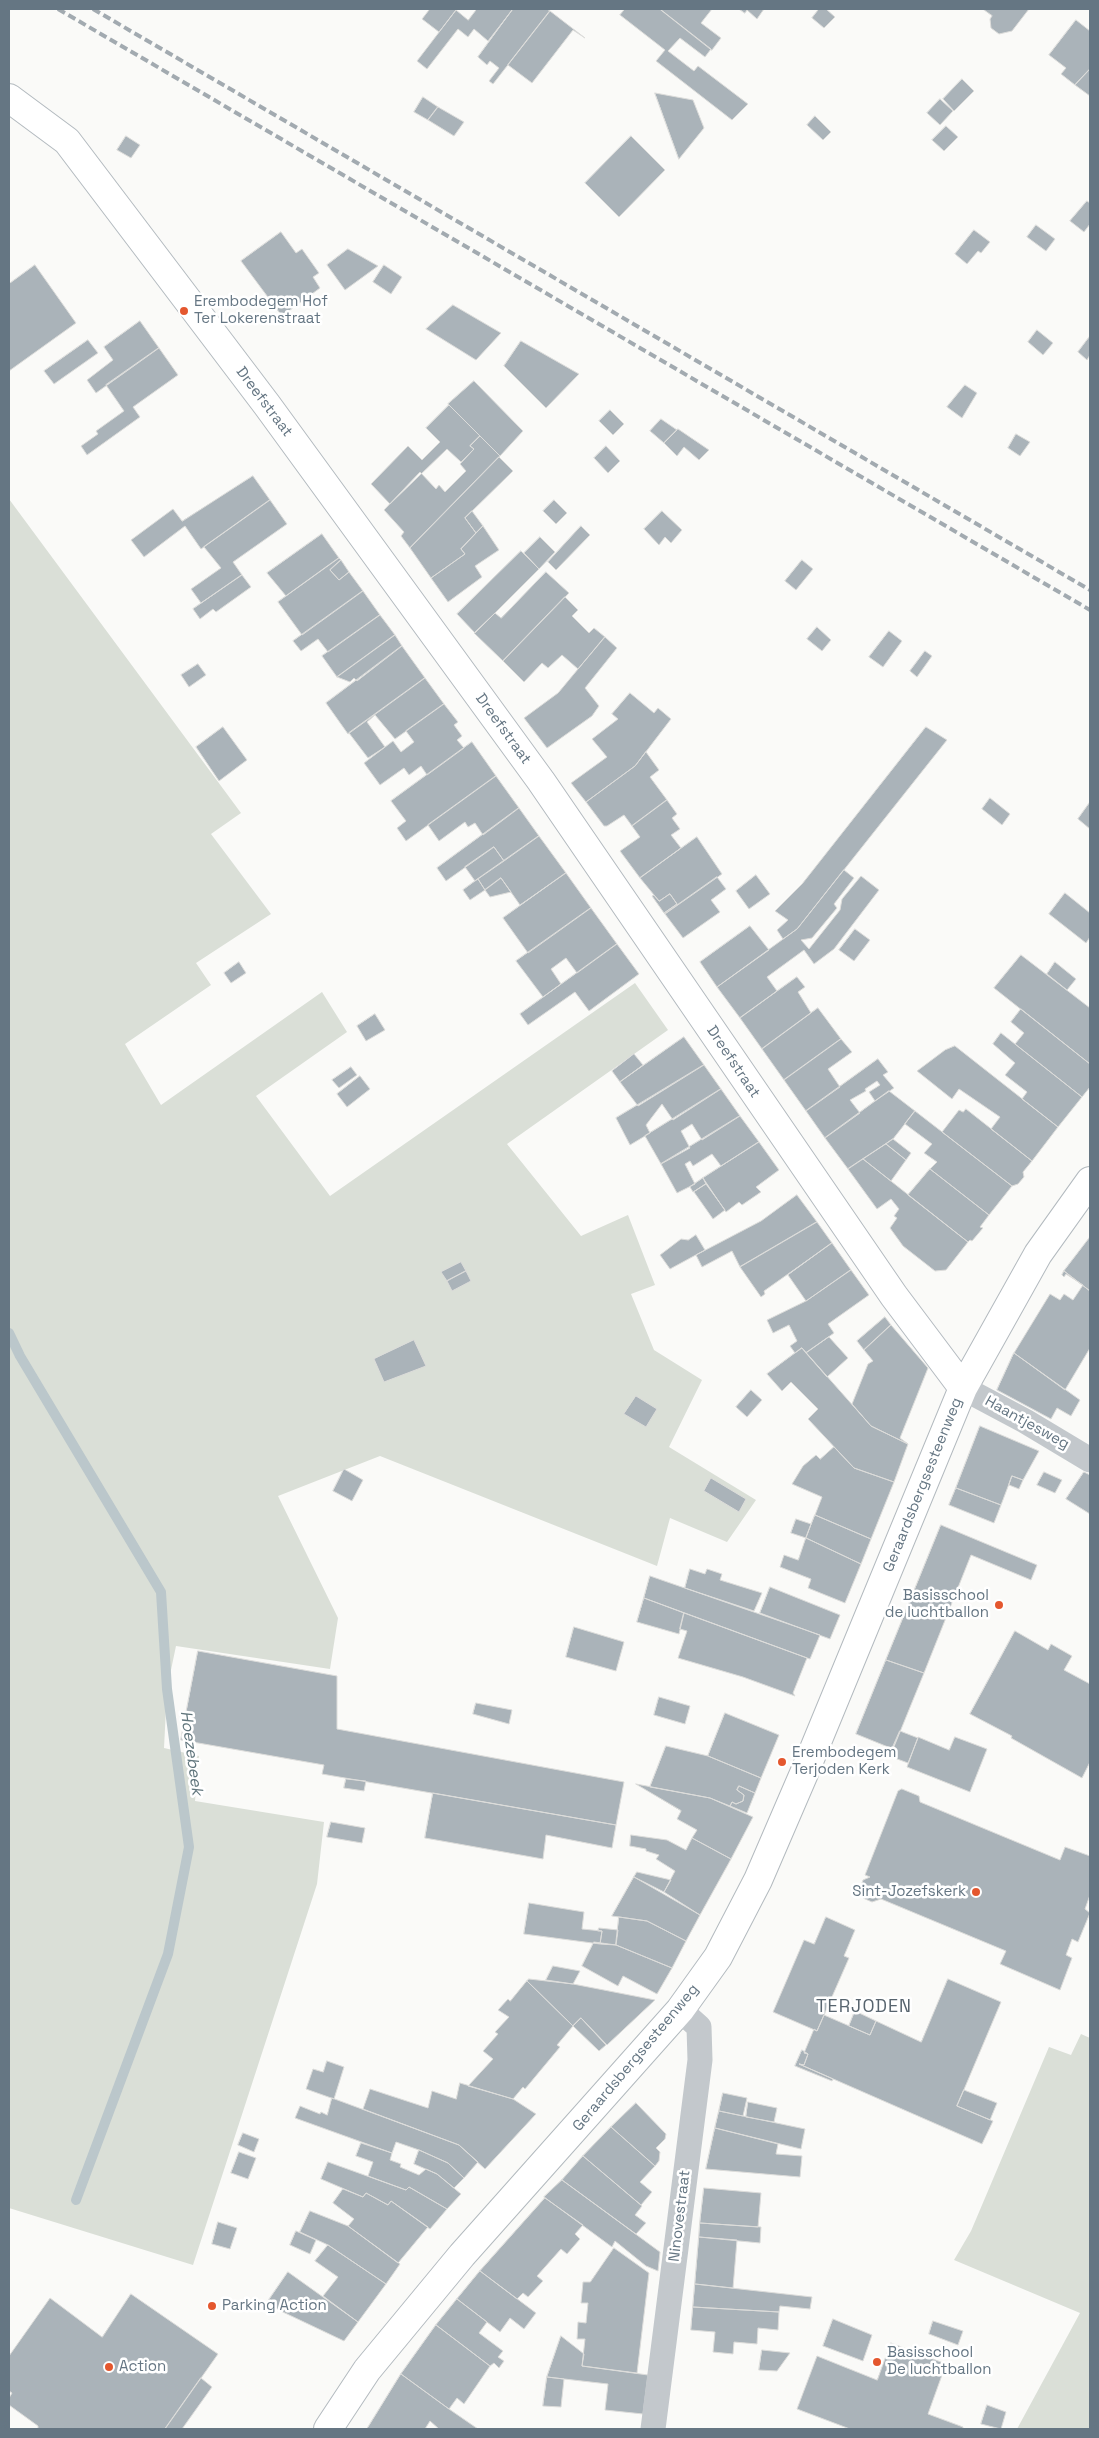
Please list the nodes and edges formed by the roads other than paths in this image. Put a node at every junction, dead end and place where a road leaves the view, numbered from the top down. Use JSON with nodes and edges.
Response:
{"nodes":[{"id":1,"x":9,"y":98,"type":"edge"},
{"id":2,"x":1090,"y":1181,"type":"edge"},
{"id":3,"x":963,"y":1388,"type":"junction"},
{"id":4,"x":1090,"y":1460,"type":"edge"},
{"id":5,"x":680,"y":2010,"type":"junction"},
{"id":6,"x":328,"y":2429,"type":"edge"},
{"id":7,"x":653,"y":2429,"type":"edge"}],
"edges":[{"from":1,"to":3,"type":"street","name":"Dreefstraat"},
{"from":2,"to":3,"type":"street","name":"Geraardsbergsesteenweg"},
{"from":3,"to":4,"type":"street","name":"Haantjesweg"},
{"from":3,"to":5,"type":"street","name":"Geraardsbergsesteenweg"},
{"from":5,"to":6,"type":"street","name":"Geraardsbergsesteenweg"},
{"from":5,"to":7,"type":"street","name":"Ninovestraat"}]}
